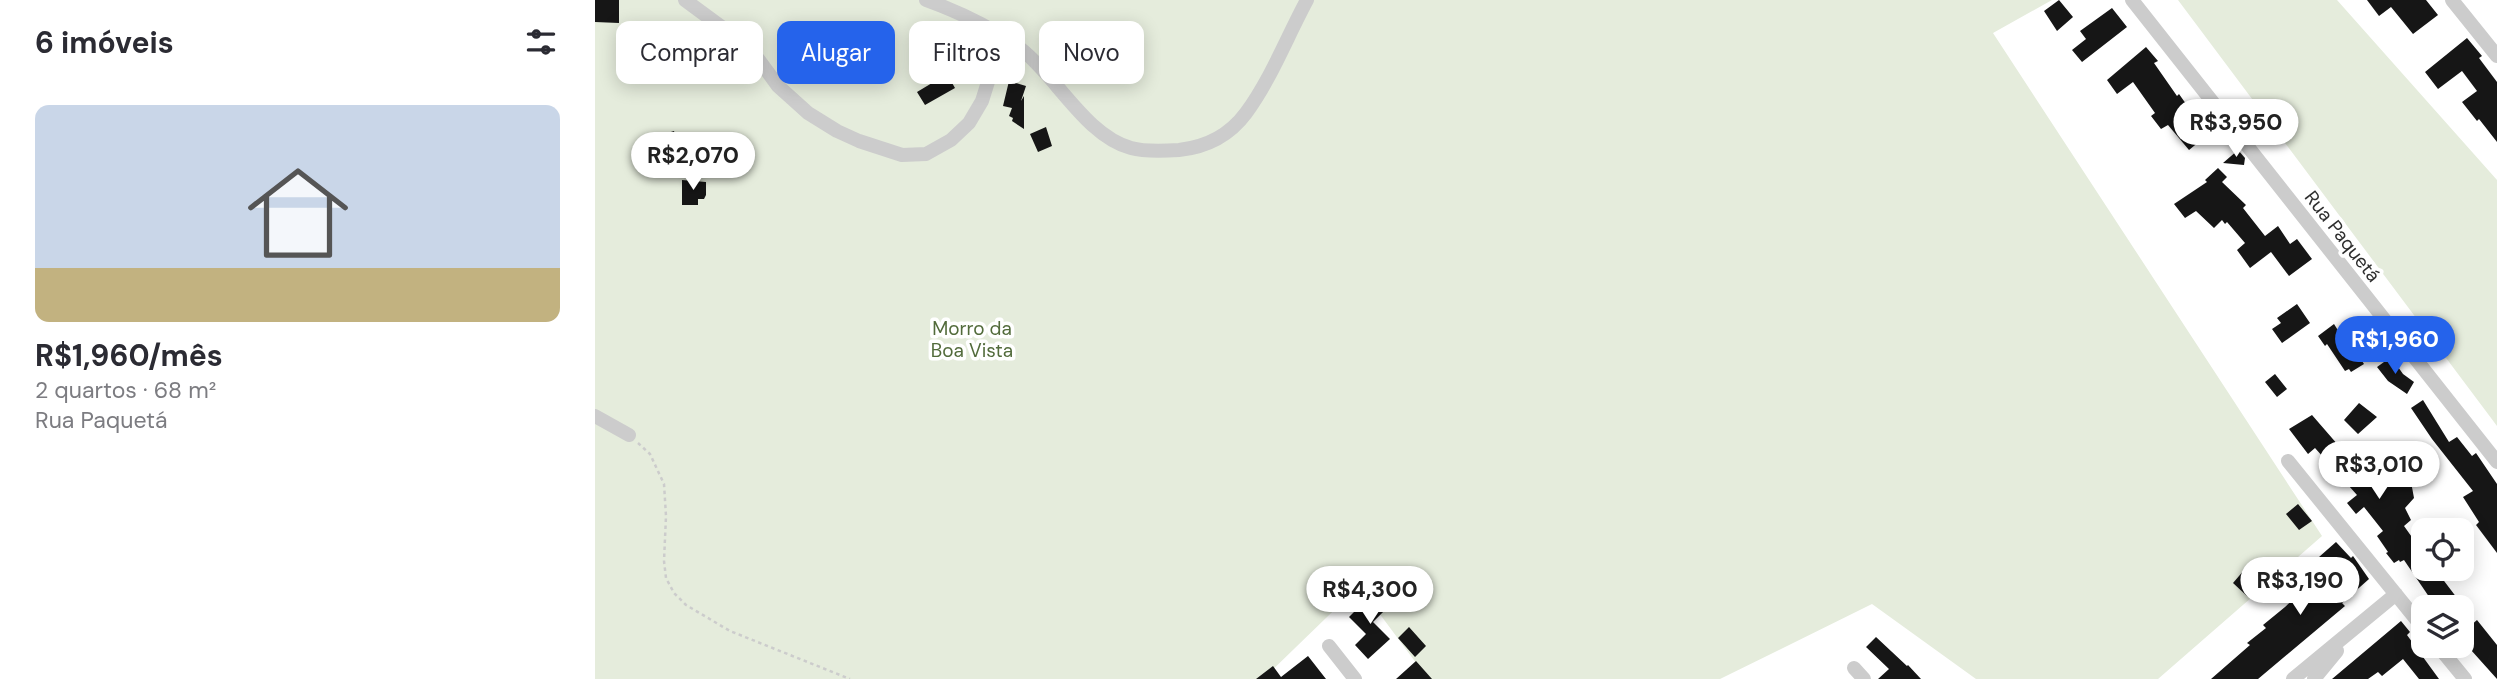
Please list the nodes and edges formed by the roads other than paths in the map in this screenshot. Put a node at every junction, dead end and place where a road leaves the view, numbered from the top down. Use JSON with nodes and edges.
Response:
{"nodes":[{"id":1,"x":685,"y":0,"type":"edge"},
{"id":2,"x":926,"y":0,"type":"edge"},
{"id":3,"x":1307,"y":0,"type":"edge"},
{"id":4,"x":2132,"y":0,"type":"edge"},
{"id":5,"x":2452,"y":0,"type":"edge"},
{"id":6,"x":974,"y":21,"type":"edge"},
{"id":7,"x":1025,"y":54,"type":"edge"},
{"id":8,"x":2497,"y":56,"type":"edge"},
{"id":9,"x":988,"y":84,"type":"edge"},
{"id":10,"x":595,"y":416,"type":"edge"},
{"id":11,"x":629,"y":435,"type":"road end"},
{"id":12,"x":2288,"y":461,"type":"dead end"},
{"id":13,"x":2497,"y":462,"type":"edge"},
{"id":14,"x":2396,"y":594,"type":"junction"},
{"id":15,"x":2411,"y":613,"type":"edge"},
{"id":16,"x":2357,"y":626,"type":"junction"},
{"id":17,"x":1329,"y":646,"type":"dead end"},
{"id":18,"x":2448,"y":658,"type":"edge"},
{"id":19,"x":1355,"y":679,"type":"edge"},
{"id":20,"x":2293,"y":679,"type":"edge"},
{"id":21,"x":2314,"y":679,"type":"edge"},
{"id":22,"x":2465,"y":679,"type":"edge"}],
"edges":[{"from":1,"to":9,"type":"street"},
{"from":2,"to":6,"type":"street"},
{"from":3,"to":7,"type":"street"},
{"from":4,"to":13,"type":"street","name":"Rua Paquetá"},
{"from":5,"to":8,"type":"street"},
{"from":10,"to":11,"type":"street"},
{"from":12,"to":14,"type":"street"},
{"from":14,"to":15,"type":"street"},
{"from":14,"to":16,"type":"street"},
{"from":16,"to":20,"type":"street"},
{"from":16,"to":21,"type":"street"},
{"from":17,"to":19,"type":"street"},
{"from":18,"to":22,"type":"street"}]}
